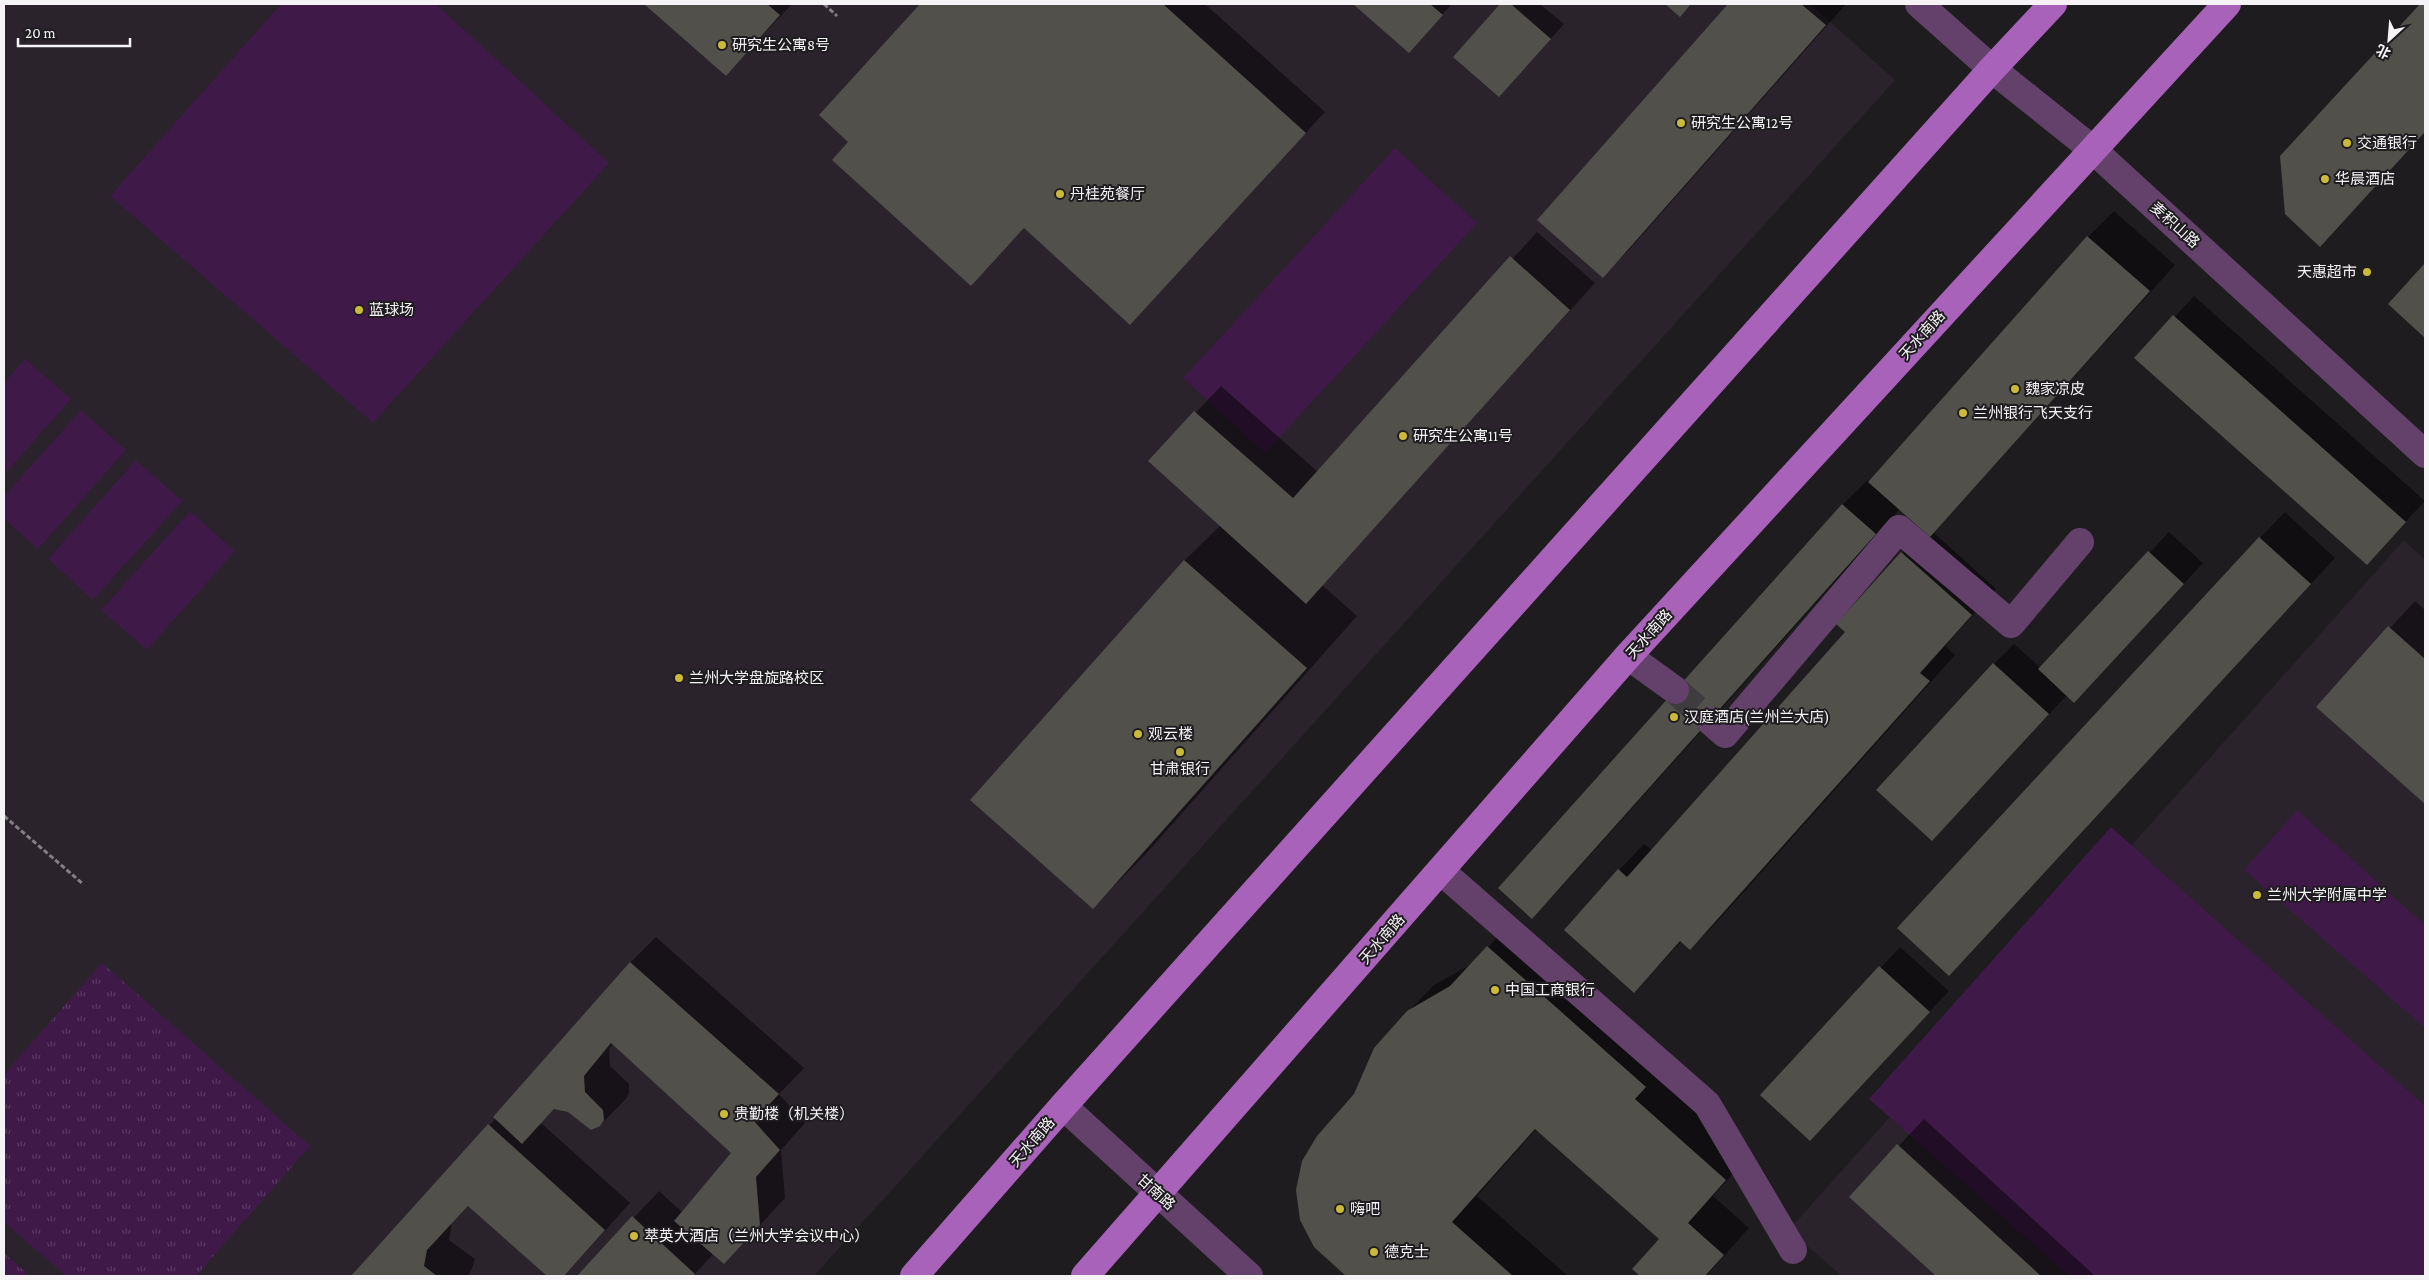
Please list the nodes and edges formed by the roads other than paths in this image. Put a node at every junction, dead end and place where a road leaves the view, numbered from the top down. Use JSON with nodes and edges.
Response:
{"nodes":[{"id":1,"x":1919,"y":4,"type":"edge"},
{"id":2,"x":2053,"y":4,"type":"edge"},
{"id":3,"x":2227,"y":4,"type":"edge"},
{"id":4,"x":1992,"y":69,"type":"junction"},
{"id":5,"x":2092,"y":149,"type":"junction"},
{"id":6,"x":2425,"y":454,"type":"edge"},
{"id":7,"x":2080,"y":542,"type":"dead end"},
{"id":8,"x":1628,"y":656,"type":"junction"},
{"id":9,"x":1675,"y":690,"type":"tunnel mouth"},
{"id":10,"x":1710,"y":721,"type":"tunnel mouth"},
{"id":11,"x":1442,"y":871,"type":"junction"},
{"id":12,"x":1063,"y":1106,"type":"junction"},
{"id":13,"x":1158,"y":1195,"type":"junction"},
{"id":14,"x":1793,"y":1250,"type":"dead end"},
{"id":15,"x":914,"y":1276,"type":"edge"},
{"id":16,"x":1085,"y":1276,"type":"edge"},
{"id":17,"x":1249,"y":1276,"type":"edge"}],
"edges":[{"from":1,"to":4,"type":"street","name":"麦积山路"},
{"from":2,"to":4,"type":"main road","name":"天水南路"},
{"from":3,"to":5,"type":"main road","name":"天水南路"},
{"from":4,"to":5,"type":"street","name":"麦积山路"},
{"from":4,"to":12,"type":"main road","name":"天水南路"},
{"from":5,"to":6,"type":"street","name":"麦积山路"},
{"from":5,"to":8,"type":"main road","name":"天水南路"},
{"from":7,"to":10,"type":"street"},
{"from":8,"to":9,"type":"street"},
{"from":8,"to":11,"type":"main road","name":"天水南路"},
{"from":11,"to":13,"type":"main road","name":"天水南路"},
{"from":11,"to":14,"type":"street"},
{"from":12,"to":13,"type":"street","name":"甘南路"},
{"from":12,"to":15,"type":"main road","name":"天水南路"},
{"from":13,"to":16,"type":"main road","name":"天水南路"},
{"from":13,"to":17,"type":"street","name":"甘南路"}]}
